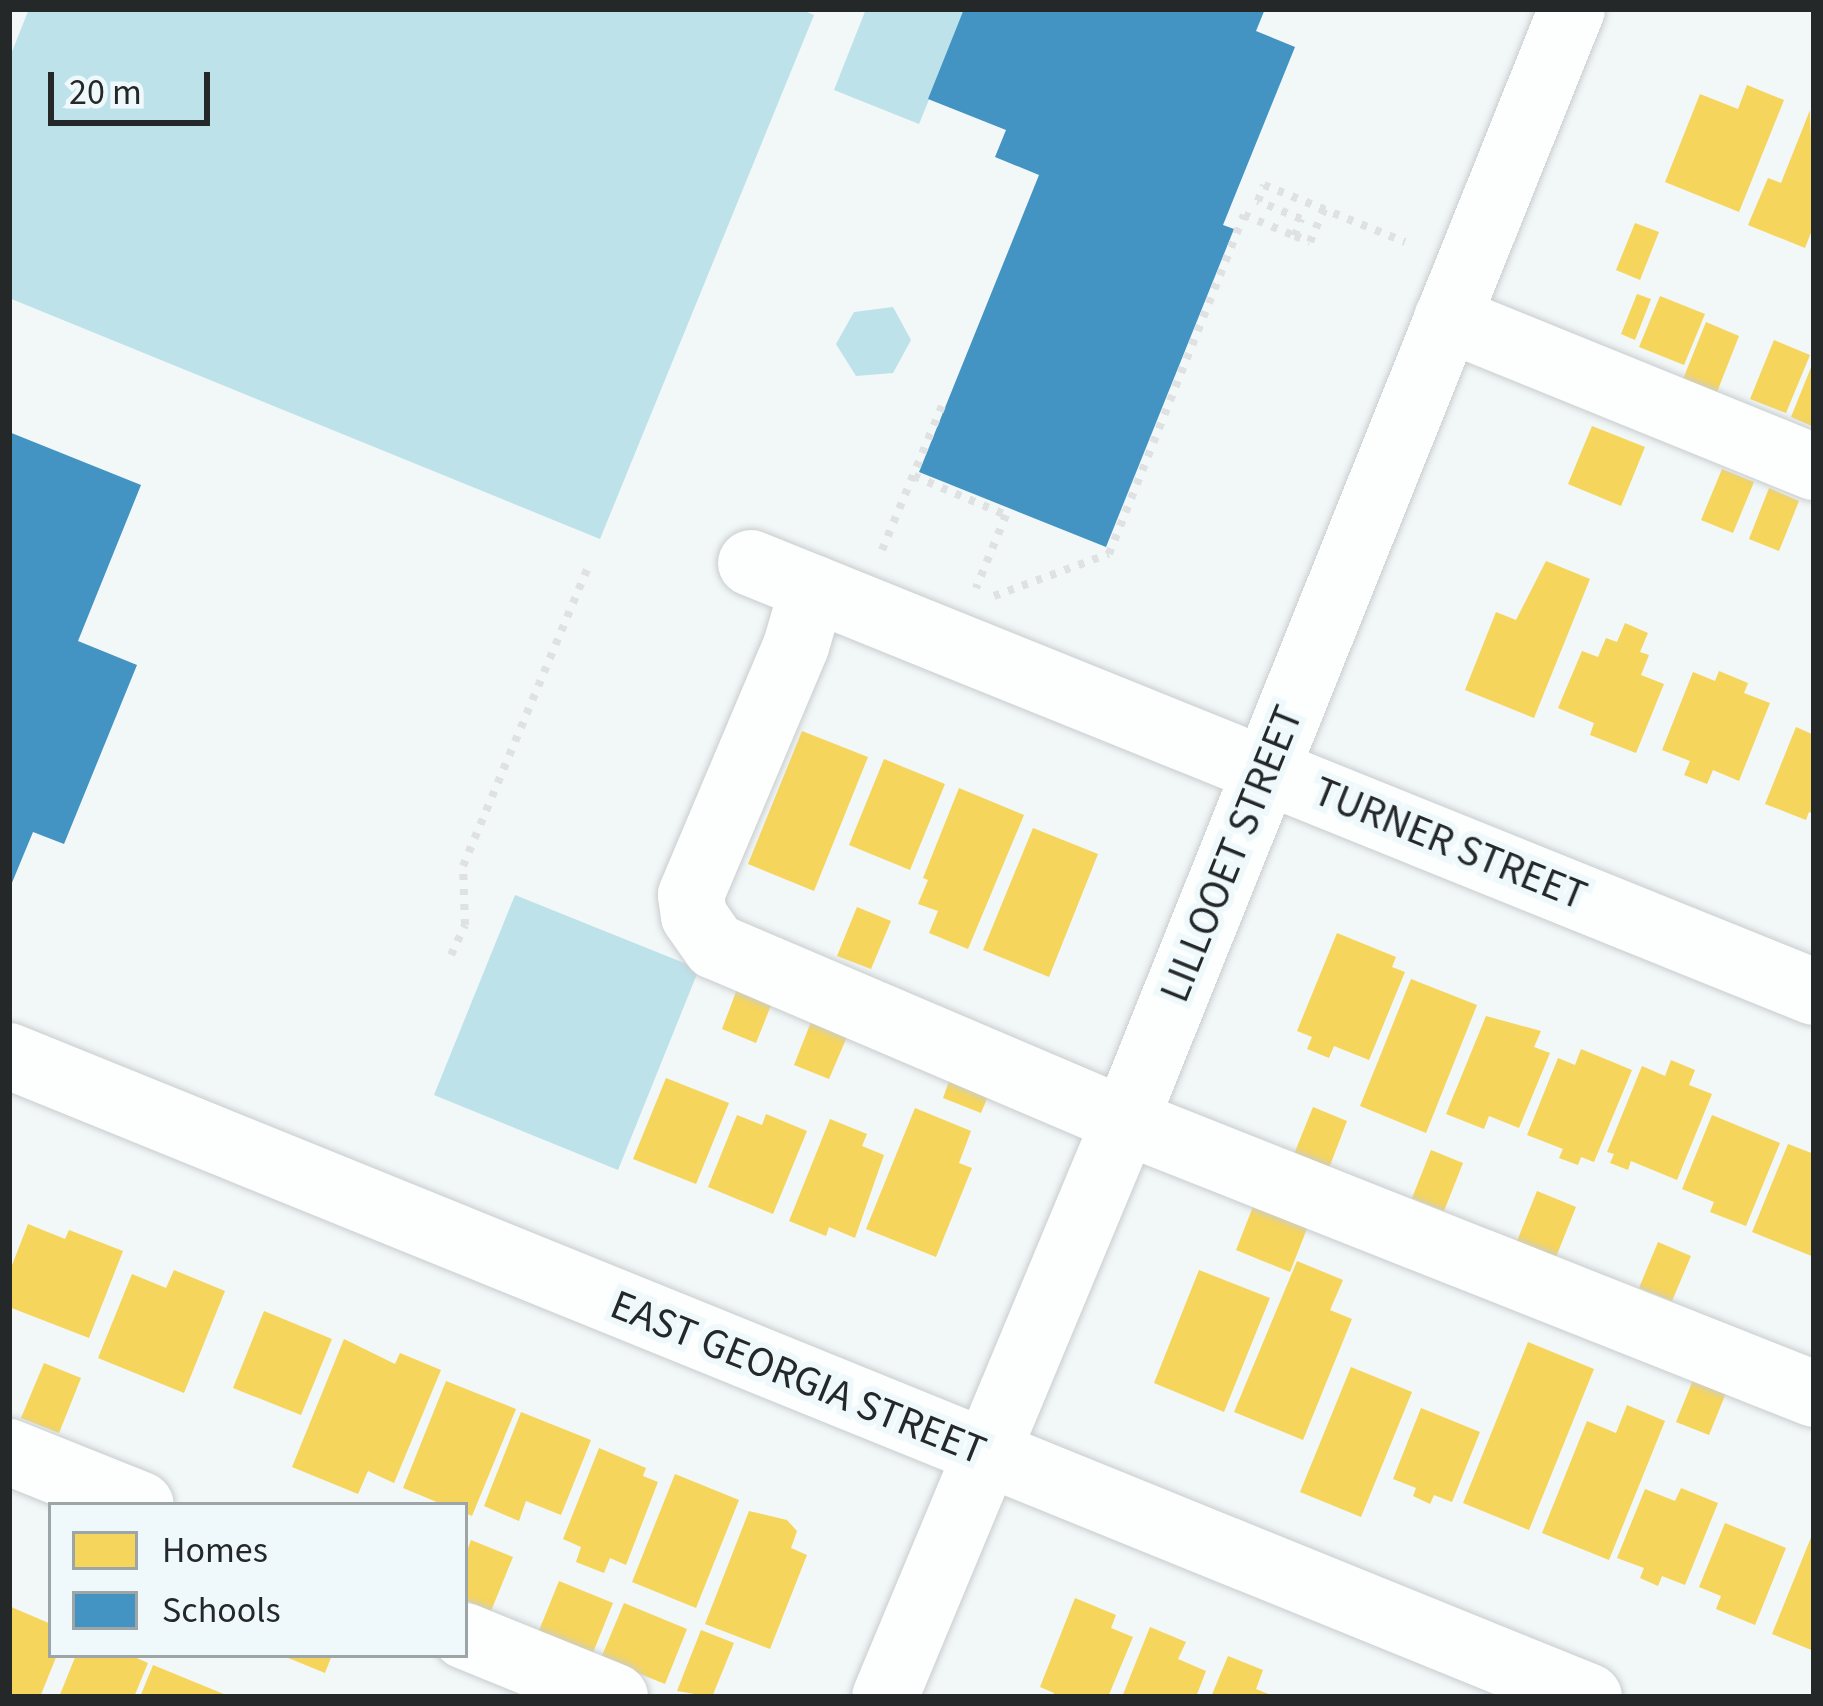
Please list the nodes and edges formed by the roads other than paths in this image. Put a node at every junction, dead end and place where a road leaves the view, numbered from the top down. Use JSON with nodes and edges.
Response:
{"nodes":[{"id":1,"x":1572,"y":9,"type":"edge"},
{"id":2,"x":1447,"y":318,"type":"junction"},
{"id":3,"x":1814,"y":466,"type":"edge"},
{"id":4,"x":751,"y":563,"type":"dead end"},
{"id":5,"x":814,"y":588,"type":"junction"},
{"id":6,"x":1265,"y":770,"type":"junction"},
{"id":7,"x":1814,"y":992,"type":"edge"},
{"id":8,"x":9,"y":1056,"type":"edge"},
{"id":9,"x":1125,"y":1120,"type":"junction"},
{"id":10,"x":1814,"y":1394,"type":"edge"},
{"id":11,"x":9,"y":1452,"type":"edge"},
{"id":12,"x":988,"y":1455,"type":"junction"},
{"id":13,"x":134,"y":1502,"type":"edge"},
{"id":14,"x":468,"y":1637,"type":"edge"},
{"id":15,"x":615,"y":1697,"type":"edge"},
{"id":16,"x":885,"y":1697,"type":"edge"},
{"id":17,"x":1588,"y":1697,"type":"edge"}],
"edges":[{"from":1,"to":2,"type":"street","name":"LILLOOET STREET"},
{"from":2,"to":3,"type":"street"},
{"from":2,"to":6,"type":"street","name":"LILLOOET STREET"},
{"from":4,"to":5,"type":"street","name":"TURNER STREET"},
{"from":5,"to":6,"type":"street","name":"TURNER STREET"},
{"from":5,"to":9,"type":"street"},
{"from":6,"to":7,"type":"street","name":"TURNER STREET"},
{"from":6,"to":9,"type":"street","name":"LILLOOET STREET"},
{"from":8,"to":12,"type":"street","name":"EAST GEORGIA STREET"},
{"from":9,"to":10,"type":"street"},
{"from":9,"to":12,"type":"street","name":"LILLOOET STREET"},
{"from":11,"to":13,"type":"street"},
{"from":12,"to":16,"type":"street","name":"LILLOOET STREET"},
{"from":12,"to":17,"type":"street","name":"EAST GEORGIA STREET"},
{"from":14,"to":15,"type":"street"}]}
